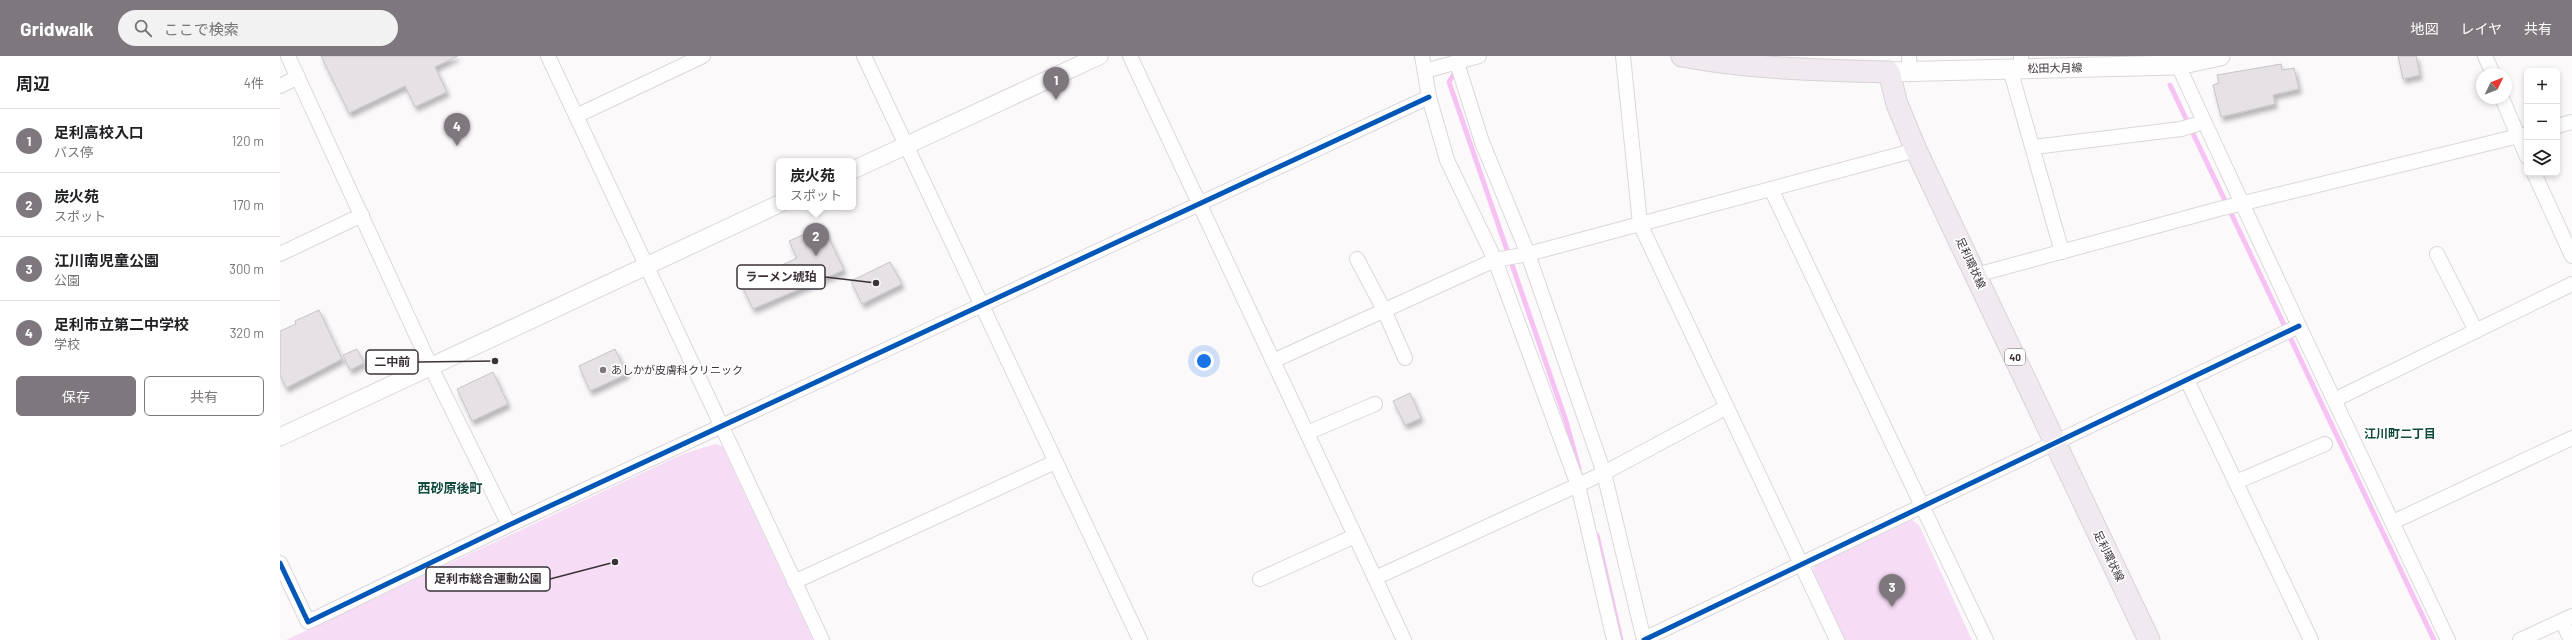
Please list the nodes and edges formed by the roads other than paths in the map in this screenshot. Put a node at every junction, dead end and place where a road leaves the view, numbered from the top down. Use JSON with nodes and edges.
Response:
{"nodes":[{"id":1,"x":288,"y":56,"type":"edge"},
{"id":2,"x":548,"y":56,"type":"edge"},
{"id":3,"x":704,"y":56,"type":"edge"},
{"id":4,"x":864,"y":56,"type":"edge"},
{"id":5,"x":1099,"y":56,"type":"edge"},
{"id":6,"x":1130,"y":56,"type":"edge"},
{"id":7,"x":1422,"y":56,"type":"edge"},
{"id":8,"x":1479,"y":56,"type":"edge"},
{"id":9,"x":1623,"y":56,"type":"edge"},
{"id":10,"x":1682,"y":56,"type":"edge"},
{"id":11,"x":2220,"y":56,"type":"edge"},
{"id":12,"x":2485,"y":56,"type":"edge"},
{"id":13,"x":1781,"y":62,"type":"edge"},
{"id":14,"x":1457,"y":63,"type":"junction"},
{"id":15,"x":1909,"y":64,"type":"edge"},
{"id":16,"x":2017,"y":65,"type":"edge"},
{"id":17,"x":2178,"y":65,"type":"junction"},
{"id":18,"x":2490,"y":68,"type":"edge"},
{"id":19,"x":1425,"y":71,"type":"junction"},
{"id":20,"x":1889,"y":72,"type":"junction"},
{"id":21,"x":298,"y":77,"type":"junction"},
{"id":22,"x":280,"y":86,"type":"edge"},
{"id":23,"x":1429,"y":97,"type":"junction"},
{"id":24,"x":2505,"y":104,"type":"edge"},
{"id":25,"x":576,"y":116,"type":"junction"},
{"id":26,"x":2572,"y":122,"type":"edge"},
{"id":27,"x":2560,"y":125,"type":"edge"},
{"id":28,"x":2194,"y":126,"type":"junction"},
{"id":29,"x":2522,"y":136,"type":"edge"},
{"id":30,"x":905,"y":146,"type":"junction"},
{"id":31,"x":2034,"y":148,"type":"junction"},
{"id":32,"x":1916,"y":150,"type":"junction"},
{"id":33,"x":856,"y":169,"type":"edge"},
{"id":34,"x":2535,"y":176,"type":"edge"},
{"id":35,"x":1771,"y":189,"type":"junction"},
{"id":36,"x":1199,"y":202,"type":"junction"},
{"id":37,"x":776,"y":205,"type":"edge"},
{"id":38,"x":2239,"y":206,"type":"junction"},
{"id":39,"x":362,"y":215,"type":"junction"},
{"id":40,"x":1640,"y":224,"type":"junction"},
{"id":41,"x":2062,"y":252,"type":"junction"},
{"id":42,"x":280,"y":254,"type":"edge"},
{"id":43,"x":1528,"y":254,"type":"junction"},
{"id":44,"x":2437,"y":254,"type":"dead end"},
{"id":45,"x":2572,"y":256,"type":"edge"},
{"id":46,"x":1357,"y":259,"type":"dead end"},
{"id":47,"x":1495,"y":260,"type":"junction"},
{"id":48,"x":647,"y":266,"type":"junction"},
{"id":49,"x":1976,"y":275,"type":"junction"},
{"id":50,"x":2572,"y":284,"type":"edge"},
{"id":51,"x":980,"y":304,"type":"junction"},
{"id":52,"x":1384,"y":310,"type":"junction"},
{"id":53,"x":2291,"y":330,"type":"junction"},
{"id":54,"x":2476,"y":331,"type":"junction"},
{"id":55,"x":1405,"y":358,"type":"dead end"},
{"id":56,"x":1273,"y":361,"type":"junction"},
{"id":57,"x":431,"y":367,"type":"junction"},
{"id":58,"x":2187,"y":380,"type":"junction"},
{"id":59,"x":2334,"y":400,"type":"junction"},
{"id":60,"x":1375,"y":404,"type":"dead end"},
{"id":61,"x":1727,"y":407,"type":"junction"},
{"id":62,"x":721,"y":426,"type":"junction"},
{"id":63,"x":1307,"y":433,"type":"junction"},
{"id":64,"x":280,"y":437,"type":"edge"},
{"id":65,"x":2572,"y":438,"type":"edge"},
{"id":66,"x":2055,"y":444,"type":"junction"},
{"id":67,"x":2325,"y":444,"type":"dead end"},
{"id":68,"x":1055,"y":462,"type":"junction"},
{"id":69,"x":1604,"y":473,"type":"junction"},
{"id":70,"x":2236,"y":482,"type":"junction"},
{"id":71,"x":1578,"y":485,"type":"junction"},
{"id":72,"x":1922,"y":506,"type":"junction"},
{"id":73,"x":2393,"y":522,"type":"junction"},
{"id":74,"x":509,"y":525,"type":"junction"},
{"id":75,"x":1355,"y":536,"type":"junction"},
{"id":76,"x":280,"y":563,"type":"edge"},
{"id":77,"x":1801,"y":565,"type":"junction"},
{"id":78,"x":1374,"y":578,"type":"junction"},
{"id":79,"x":1260,"y":579,"type":"dead end"},
{"id":80,"x":794,"y":582,"type":"junction"},
{"id":81,"x":2567,"y":618,"type":"edge"},
{"id":82,"x":822,"y":640,"type":"edge"},
{"id":83,"x":1140,"y":640,"type":"edge"},
{"id":84,"x":1404,"y":640,"type":"edge"},
{"id":85,"x":1614,"y":640,"type":"edge"},
{"id":86,"x":1644,"y":640,"type":"edge"},
{"id":87,"x":1837,"y":640,"type":"edge"},
{"id":88,"x":1986,"y":640,"type":"edge"},
{"id":89,"x":2149,"y":640,"type":"edge"},
{"id":90,"x":2311,"y":640,"type":"edge"},
{"id":91,"x":2448,"y":640,"type":"edge"},
{"id":92,"x":2520,"y":640,"type":"edge"},
{"id":93,"x":2571,"y":640,"type":"edge"}],
"edges":[{"from":1,"to":21,"type":"street"},
{"from":2,"to":25,"type":"street"},
{"from":3,"to":25,"type":"street"},
{"from":4,"to":30,"type":"street"},
{"from":5,"to":30,"type":"street"},
{"from":6,"to":36,"type":"street"},
{"from":7,"to":19,"type":"street"},
{"from":8,"to":14,"type":"street"},
{"from":9,"to":40,"type":"street"},
{"from":10,"to":13,"type":"main road"},
{"from":11,"to":17,"type":"main road","name":"松田大月線"},
{"from":12,"to":18,"type":"street"},
{"from":13,"to":20,"type":"main road"},
{"from":14,"to":19,"type":"street"},
{"from":14,"to":43,"type":"street"},
{"from":15,"to":16,"type":"main road","name":"松田大月線"},
{"from":15,"to":20,"type":"main road","name":"松田大月線"},
{"from":16,"to":17,"type":"main road","name":"松田大月線"},
{"from":16,"to":31,"type":"street"},
{"from":17,"to":28,"type":"street"},
{"from":19,"to":23,"type":"street"},
{"from":20,"to":32,"type":"main road","name":"足利環状線","number":"40"},
{"from":21,"to":22,"type":"street"},
{"from":21,"to":39,"type":"street"},
{"from":23,"to":36,"type":"street"},
{"from":23,"to":47,"type":"street"},
{"from":24,"to":29,"type":"street"},
{"from":25,"to":48,"type":"street"},
{"from":26,"to":27,"type":"street"},
{"from":28,"to":31,"type":"street"},
{"from":28,"to":38,"type":"street"},
{"from":29,"to":38,"type":"street"},
{"from":30,"to":33,"type":"street"},
{"from":30,"to":51,"type":"street"},
{"from":31,"to":41,"type":"street"},
{"from":32,"to":35,"type":"street"},
{"from":32,"to":49,"type":"main road","name":"足利環状線","number":"40"},
{"from":34,"to":45,"type":"street"},
{"from":35,"to":40,"type":"street"},
{"from":35,"to":72,"type":"street"},
{"from":36,"to":51,"type":"street"},
{"from":36,"to":56,"type":"street"},
{"from":37,"to":48,"type":"street"},
{"from":38,"to":41,"type":"street"},
{"from":38,"to":53,"type":"street"},
{"from":39,"to":42,"type":"street"},
{"from":39,"to":57,"type":"street"},
{"from":40,"to":43,"type":"street"},
{"from":40,"to":61,"type":"street"},
{"from":41,"to":49,"type":"street"},
{"from":43,"to":47,"type":"street"},
{"from":43,"to":69,"type":"street"},
{"from":44,"to":54,"type":"street"},
{"from":46,"to":52,"type":"street"},
{"from":47,"to":52,"type":"street"},
{"from":47,"to":71,"type":"street"},
{"from":48,"to":57,"type":"street"},
{"from":48,"to":62,"type":"street"},
{"from":49,"to":66,"type":"main road","name":"足利環状線","number":"40"},
{"from":50,"to":54,"type":"street"},
{"from":51,"to":62,"type":"street"},
{"from":51,"to":68,"type":"street"},
{"from":52,"to":55,"type":"street"},
{"from":52,"to":56,"type":"street"},
{"from":53,"to":58,"type":"street"},
{"from":53,"to":59,"type":"street"},
{"from":54,"to":59,"type":"street"},
{"from":56,"to":63,"type":"street"},
{"from":57,"to":64,"type":"street"},
{"from":57,"to":74,"type":"street"},
{"from":58,"to":66,"type":"street"},
{"from":58,"to":70,"type":"street"},
{"from":59,"to":73,"type":"street"},
{"from":60,"to":63,"type":"street"},
{"from":61,"to":69,"type":"street"},
{"from":61,"to":77,"type":"street"},
{"from":62,"to":74,"type":"street"},
{"from":62,"to":80,"type":"street"},
{"from":63,"to":75,"type":"street"},
{"from":65,"to":73,"type":"street"},
{"from":66,"to":72,"type":"street"},
{"from":66,"to":89,"type":"main road","name":"足利環状線","number":"40"},
{"from":67,"to":70,"type":"street"},
{"from":68,"to":80,"type":"street"},
{"from":68,"to":83,"type":"street"},
{"from":69,"to":71,"type":"street"},
{"from":69,"to":86,"type":"street"},
{"from":70,"to":90,"type":"street"},
{"from":71,"to":78,"type":"street"},
{"from":71,"to":85,"type":"street"},
{"from":72,"to":77,"type":"street"},
{"from":72,"to":88,"type":"street"},
{"from":73,"to":91,"type":"street"},
{"from":74,"to":76,"type":"street"},
{"from":75,"to":78,"type":"street"},
{"from":75,"to":79,"type":"street"},
{"from":77,"to":86,"type":"street"},
{"from":77,"to":87,"type":"street"},
{"from":78,"to":84,"type":"street"},
{"from":80,"to":82,"type":"street"},
{"from":81,"to":92,"type":"street"},
{"from":81,"to":93,"type":"street"}]}
